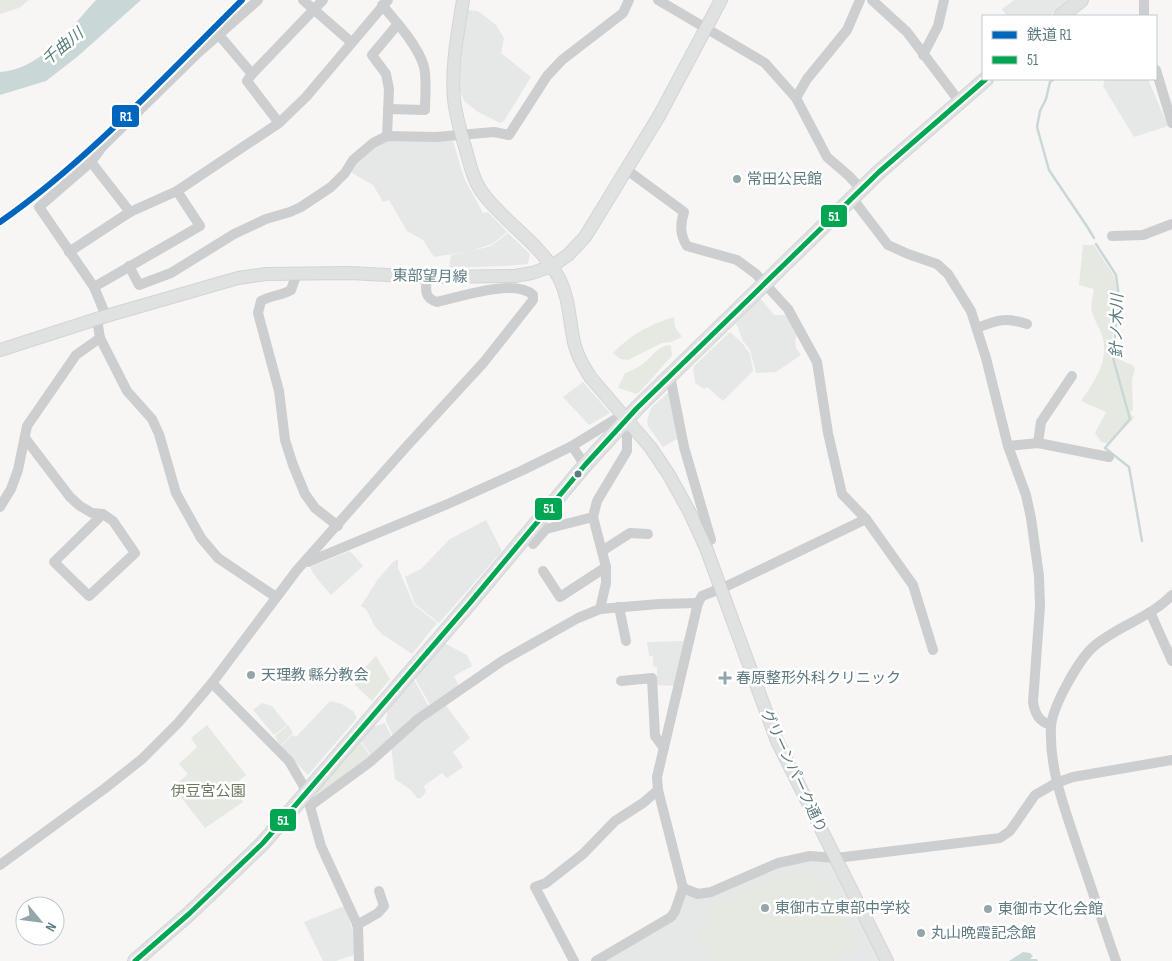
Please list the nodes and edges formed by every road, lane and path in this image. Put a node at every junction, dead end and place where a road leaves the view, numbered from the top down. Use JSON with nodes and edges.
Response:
{"nodes":[{"id":1,"x":258,"y":0,"type":"edge"},
{"id":2,"x":303,"y":0,"type":"edge"},
{"id":3,"x":323,"y":0,"type":"edge"},
{"id":4,"x":463,"y":0,"type":"edge"},
{"id":5,"x":630,"y":0,"type":"edge"},
{"id":6,"x":658,"y":0,"type":"edge"},
{"id":7,"x":721,"y":0,"type":"edge"},
{"id":8,"x":860,"y":0,"type":"edge"},
{"id":9,"x":872,"y":0,"type":"edge"},
{"id":10,"x":944,"y":0,"type":"edge"},
{"id":11,"x":1081,"y":0,"type":"edge"},
{"id":12,"x":1144,"y":0,"type":"edge"},
{"id":13,"x":385,"y":3,"type":"edge"},
{"id":14,"x":314,"y":10,"type":"junction"},
{"id":15,"x":1063,"y":15,"type":"edge"},
{"id":16,"x":1144,"y":15,"type":"edge"},
{"id":17,"x":398,"y":24,"type":"junction"},
{"id":18,"x":706,"y":29,"type":"junction"},
{"id":19,"x":220,"y":36,"type":"junction"},
{"id":20,"x":351,"y":42,"type":"junction"},
{"id":21,"x":923,"y":55,"type":"junction"},
{"id":22,"x":1157,"y":73,"type":"edge"},
{"id":23,"x":252,"y":74,"type":"junction"},
{"id":24,"x":985,"y":80,"type":"edge"},
{"id":25,"x":796,"y":98,"type":"junction"},
{"id":26,"x":959,"y":101,"type":"junction"},
{"id":27,"x":1170,"y":106,"type":"edge"},
{"id":28,"x":388,"y":109,"type":"junction"},
{"id":29,"x":279,"y":122,"type":"junction"},
{"id":30,"x":1172,"y":123,"type":"edge"},
{"id":31,"x":387,"y":136,"type":"junction"},
{"id":32,"x":462,"y":136,"type":"junction"},
{"id":33,"x":91,"y":162,"type":"junction"},
{"id":34,"x":627,"y":170,"type":"junction"},
{"id":35,"x":177,"y":191,"type":"junction"},
{"id":36,"x":856,"y":194,"type":"junction"},
{"id":37,"x":130,"y":212,"type":"junction"},
{"id":38,"x":1172,"y":224,"type":"edge"},
{"id":39,"x":1112,"y":236,"type":"dead end"},
{"id":40,"x":68,"y":252,"type":"junction"},
{"id":41,"x":129,"y":266,"type":"junction"},
{"id":42,"x":552,"y":266,"type":"junction"},
{"id":43,"x":297,"y":273,"type":"junction"},
{"id":44,"x":426,"y":277,"type":"junction"},
{"id":45,"x":764,"y":284,"type":"junction"},
{"id":46,"x":94,"y":287,"type":"junction"},
{"id":47,"x":101,"y":317,"type":"junction"},
{"id":48,"x":1027,"y":324,"type":"dead end"},
{"id":49,"x":977,"y":328,"type":"junction"},
{"id":50,"x":100,"y":338,"type":"junction"},
{"id":51,"x":0,"y":350,"type":"edge"},
{"id":52,"x":670,"y":376,"type":"junction"},
{"id":53,"x":1072,"y":376,"type":"dead end"},
{"id":54,"x":620,"y":419,"type":"junction"},
{"id":55,"x":627,"y":436,"type":"dead end"},
{"id":56,"x":25,"y":438,"type":"junction"},
{"id":57,"x":1038,"y":443,"type":"junction"},
{"id":58,"x":572,"y":446,"type":"junction"},
{"id":59,"x":1008,"y":446,"type":"junction"},
{"id":60,"x":1110,"y":457,"type":"dead end"},
{"id":61,"x":585,"y":465,"type":"junction"},
{"id":62,"x":701,"y":505,"type":"junction"},
{"id":63,"x":0,"y":507,"type":"edge"},
{"id":64,"x":689,"y":511,"type":"junction"},
{"id":65,"x":103,"y":514,"type":"junction"},
{"id":66,"x":593,"y":517,"type":"junction"},
{"id":67,"x":866,"y":519,"type":"junction"},
{"id":68,"x":338,"y":526,"type":"junction"},
{"id":69,"x":648,"y":534,"type":"dead end"},
{"id":70,"x":702,"y":543,"type":"junction"},
{"id":71,"x":532,"y":544,"type":"dead end"},
{"id":72,"x":602,"y":551,"type":"junction"},
{"id":73,"x":304,"y":564,"type":"junction"},
{"id":74,"x":606,"y":567,"type":"junction"},
{"id":75,"x":543,"y":571,"type":"dead end"},
{"id":76,"x":719,"y":589,"type":"junction"},
{"id":77,"x":1172,"y":595,"type":"edge"},
{"id":78,"x":276,"y":597,"type":"junction"},
{"id":79,"x":698,"y":603,"type":"junction"},
{"id":80,"x":619,"y":607,"type":"junction"},
{"id":81,"x":600,"y":608,"type":"junction"},
{"id":82,"x":1150,"y":612,"type":"junction"},
{"id":83,"x":626,"y":641,"type":"dead end"},
{"id":84,"x":933,"y":650,"type":"dead end"},
{"id":85,"x":1172,"y":662,"type":"edge"},
{"id":86,"x":621,"y":681,"type":"dead end"},
{"id":87,"x":212,"y":683,"type":"junction"},
{"id":88,"x":1051,"y":725,"type":"junction"},
{"id":89,"x":664,"y":748,"type":"junction"},
{"id":90,"x":1172,"y":760,"type":"edge"},
{"id":91,"x":1056,"y":783,"type":"junction"},
{"id":92,"x":658,"y":790,"type":"junction"},
{"id":93,"x":308,"y":799,"type":"junction"},
{"id":94,"x":836,"y":858,"type":"junction"},
{"id":95,"x":0,"y":865,"type":"edge"},
{"id":96,"x":684,"y":888,"type":"junction"},
{"id":97,"x":379,"y":891,"type":"dead end"},
{"id":98,"x":357,"y":925,"type":"junction"},
{"id":99,"x":135,"y":961,"type":"edge"},
{"id":100,"x":359,"y":961,"type":"edge"},
{"id":101,"x":574,"y":961,"type":"edge"},
{"id":102,"x":596,"y":961,"type":"edge"},
{"id":103,"x":888,"y":961,"type":"edge"},
{"id":104,"x":1116,"y":961,"type":"edge"}],
"edges":[{"from":1,"to":19,"type":"street"},
{"from":2,"to":14,"type":"street"},
{"from":3,"to":14,"type":"street"},
{"from":4,"to":32,"type":"main road","name":"グリーンパーク通り"},
{"from":5,"to":32,"type":"street"},
{"from":6,"to":18,"type":"street"},
{"from":7,"to":18,"type":"main road","name":"東部望月線"},
{"from":8,"to":25,"type":"street"},
{"from":9,"to":21,"type":"street"},
{"from":10,"to":21,"type":"street"},
{"from":11,"to":15,"type":"highway"},
{"from":12,"to":16,"type":"street"},
{"from":13,"to":17,"type":"street"},
{"from":13,"to":20,"type":"street"},
{"from":14,"to":20,"type":"street"},
{"from":14,"to":23,"type":"street"},
{"from":17,"to":28,"type":"street"},
{"from":17,"to":28,"type":"street"},
{"from":18,"to":25,"type":"street"},
{"from":18,"to":34,"type":"main road","name":"東部望月線"},
{"from":19,"to":23,"type":"street"},
{"from":19,"to":33,"type":"street"},
{"from":20,"to":29,"type":"street"},
{"from":21,"to":26,"type":"street"},
{"from":22,"to":27,"type":"street"},
{"from":23,"to":29,"type":"street"},
{"from":24,"to":26,"type":"highway"},
{"from":25,"to":36,"type":"street"},
{"from":26,"to":36,"type":"highway"},
{"from":27,"to":30,"type":"street"},
{"from":28,"to":31,"type":"street"},
{"from":29,"to":35,"type":"street"},
{"from":31,"to":32,"type":"street"},
{"from":31,"to":41,"type":"street"},
{"from":32,"to":42,"type":"main road","name":"グリーンパーク通り"},
{"from":33,"to":37,"type":"street"},
{"from":33,"to":40,"type":"street"},
{"from":34,"to":42,"type":"main road","name":"東部望月線"},
{"from":34,"to":45,"type":"street"},
{"from":35,"to":37,"type":"street"},
{"from":35,"to":41,"type":"street"},
{"from":36,"to":45,"type":"highway"},
{"from":36,"to":49,"type":"street"},
{"from":37,"to":40,"type":"street"},
{"from":38,"to":39,"type":"street"},
{"from":40,"to":46,"type":"street"},
{"from":41,"to":46,"type":"street"},
{"from":42,"to":44,"type":"main road","name":"東部望月線"},
{"from":42,"to":54,"type":"main road","name":"グリーンパーク通り"},
{"from":43,"to":44,"type":"main road","name":"東部望月線"},
{"from":43,"to":47,"type":"main road","name":"東部望月線"},
{"from":43,"to":68,"type":"street"},
{"from":44,"to":68,"type":"street"},
{"from":45,"to":52,"type":"highway"},
{"from":45,"to":67,"type":"street"},
{"from":46,"to":47,"type":"street"},
{"from":47,"to":50,"type":"street"},
{"from":47,"to":51,"type":"main road","name":"東部望月線"},
{"from":48,"to":49,"type":"street"},
{"from":49,"to":59,"type":"street"},
{"from":50,"to":56,"type":"street"},
{"from":50,"to":78,"type":"street"},
{"from":52,"to":54,"type":"highway"},
{"from":52,"to":62,"type":"street"},
{"from":53,"to":57,"type":"street"},
{"from":54,"to":58,"type":"street"},
{"from":54,"to":61,"type":"highway"},
{"from":54,"to":64,"type":"main road","name":"グリーンパーク通り"},
{"from":55,"to":66,"type":"street"},
{"from":56,"to":63,"type":"street"},
{"from":56,"to":65,"type":"street"},
{"from":57,"to":59,"type":"street"},
{"from":57,"to":60,"type":"street"},
{"from":58,"to":61,"type":"street"},
{"from":58,"to":73,"type":"street"},
{"from":59,"to":88,"type":"street"},
{"from":61,"to":93,"type":"highway"},
{"from":62,"to":64,"type":"street"},
{"from":62,"to":70,"type":"street"},
{"from":64,"to":70,"type":"main road","name":"グリーンパーク通り"},
{"from":65,"to":65,"type":"street"},
{"from":66,"to":71,"type":"street"},
{"from":66,"to":72,"type":"street"},
{"from":67,"to":76,"type":"street"},
{"from":67,"to":84,"type":"street"},
{"from":68,"to":73,"type":"street"},
{"from":69,"to":72,"type":"street"},
{"from":70,"to":76,"type":"main road","name":"グリーンパーク通り"},
{"from":72,"to":74,"type":"street"},
{"from":73,"to":78,"type":"street"},
{"from":74,"to":75,"type":"street"},
{"from":74,"to":81,"type":"street"},
{"from":76,"to":79,"type":"street"},
{"from":76,"to":94,"type":"main road","name":"グリーンパーク通り"},
{"from":77,"to":82,"type":"street"},
{"from":78,"to":87,"type":"street"},
{"from":79,"to":80,"type":"street"},
{"from":79,"to":89,"type":"street"},
{"from":80,"to":81,"type":"street"},
{"from":80,"to":83,"type":"street"},
{"from":81,"to":93,"type":"street"},
{"from":82,"to":85,"type":"street"},
{"from":82,"to":88,"type":"street"},
{"from":86,"to":89,"type":"street"},
{"from":87,"to":93,"type":"street"},
{"from":87,"to":95,"type":"street"},
{"from":88,"to":91,"type":"street"},
{"from":89,"to":92,"type":"street"},
{"from":90,"to":91,"type":"street"},
{"from":91,"to":94,"type":"street"},
{"from":91,"to":104,"type":"street"},
{"from":92,"to":96,"type":"street"},
{"from":92,"to":101,"type":"street"},
{"from":93,"to":98,"type":"street"},
{"from":93,"to":99,"type":"highway"},
{"from":94,"to":96,"type":"street"},
{"from":94,"to":103,"type":"main road","name":"グリーンパーク通り"},
{"from":96,"to":102,"type":"street"},
{"from":97,"to":98,"type":"street"},
{"from":98,"to":100,"type":"street"}]}
